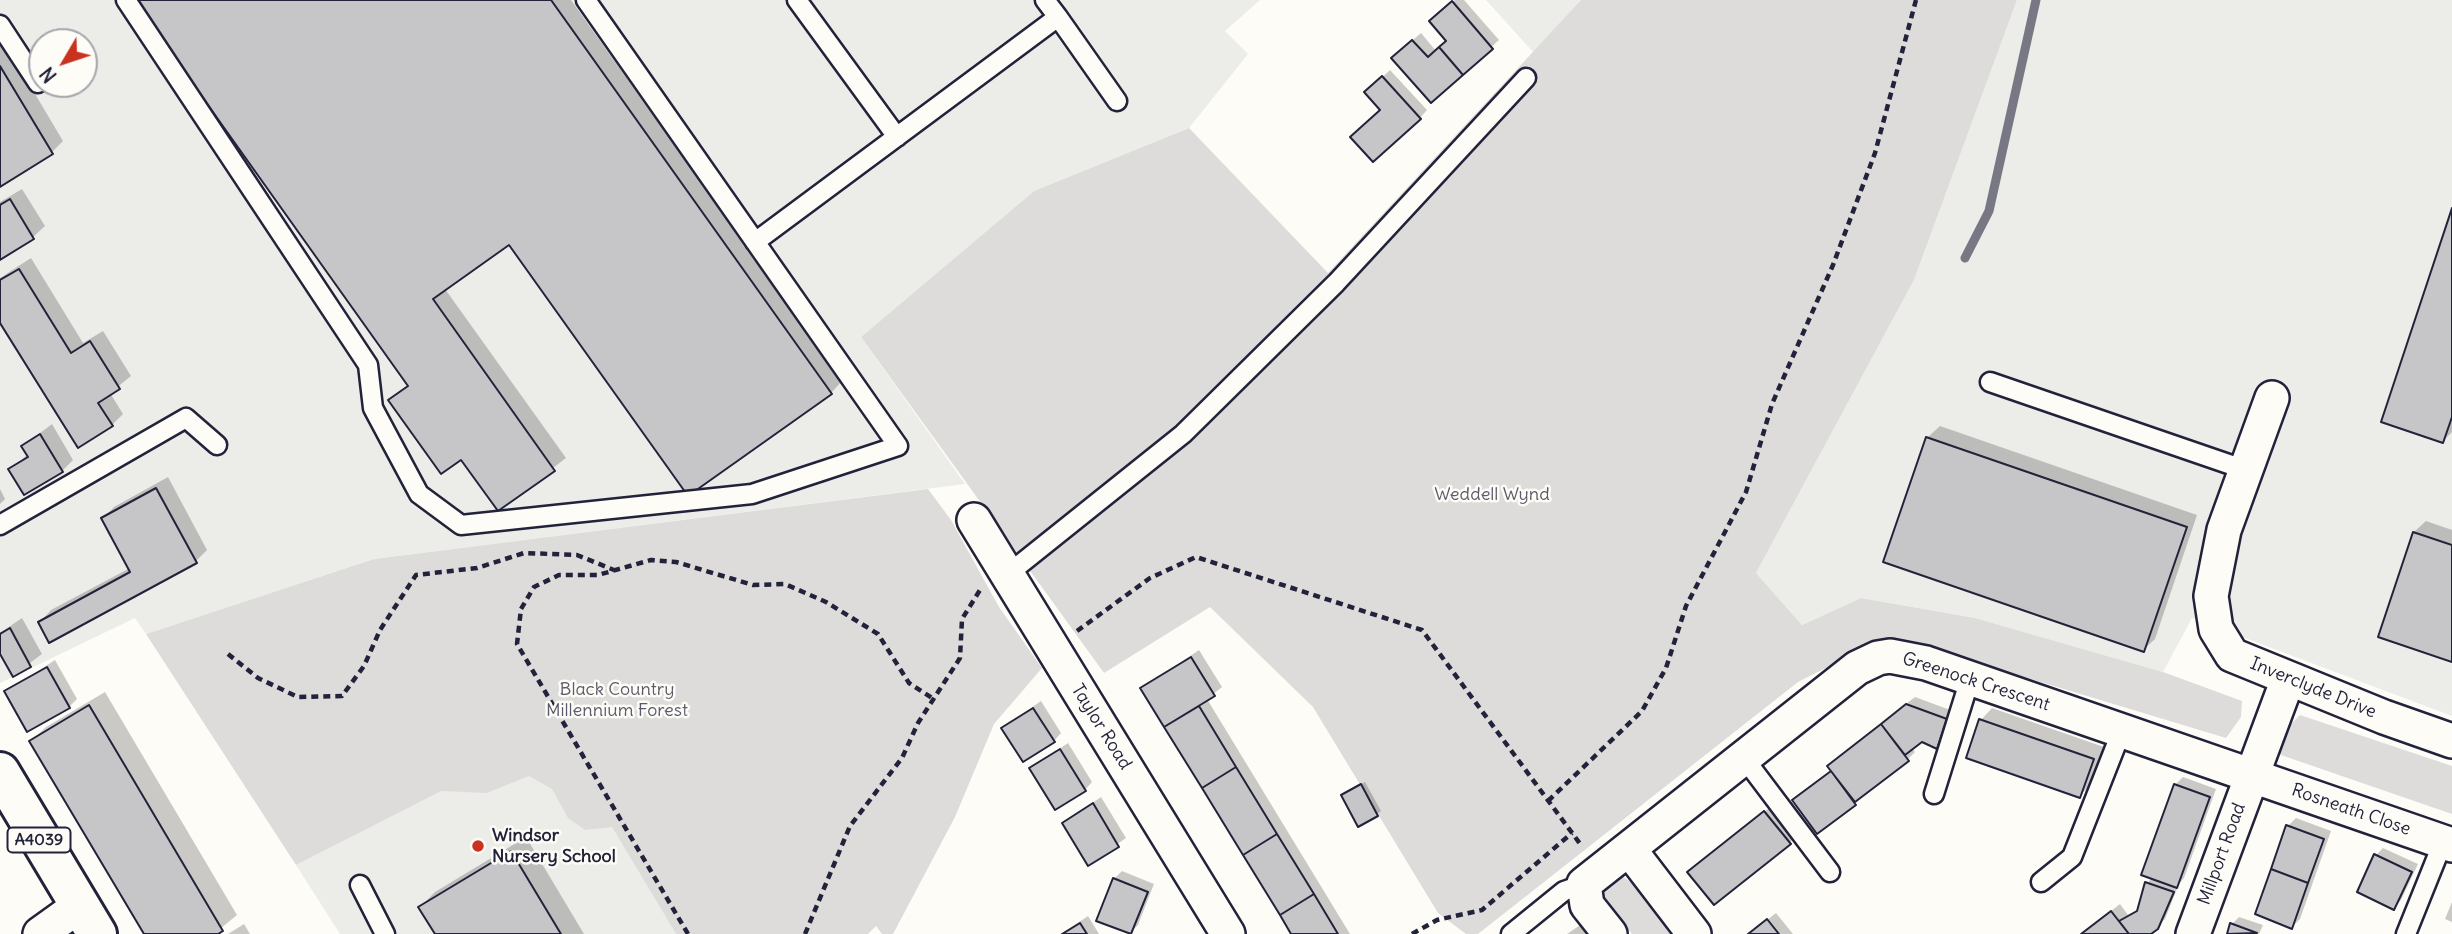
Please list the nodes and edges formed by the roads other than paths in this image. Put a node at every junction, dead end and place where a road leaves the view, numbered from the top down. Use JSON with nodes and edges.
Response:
{"nodes":[{"id":1,"x":126,"y":0,"type":"edge"},
{"id":2,"x":586,"y":0,"type":"edge"},
{"id":3,"x":797,"y":0,"type":"edge"},
{"id":4,"x":1045,"y":0,"type":"edge"},
{"id":5,"x":1058,"y":17,"type":"junction"},
{"id":6,"x":0,"y":25,"type":"edge"},
{"id":7,"x":28,"y":68,"type":"edge"},
{"id":8,"x":1526,"y":78,"type":"dead end"},
{"id":9,"x":1117,"y":101,"type":"dead end"},
{"id":10,"x":897,"y":137,"type":"junction"},
{"id":11,"x":755,"y":242,"type":"junction"},
{"id":12,"x":1990,"y":382,"type":"dead end"},
{"id":13,"x":2272,"y":398,"type":"dead end"},
{"id":14,"x":217,"y":445,"type":"dead end"},
{"id":15,"x":2246,"y":470,"type":"junction"},
{"id":16,"x":974,"y":520,"type":"dead end"},
{"id":17,"x":0,"y":525,"type":"edge"},
{"id":18,"x":1008,"y":575,"type":"junction"},
{"id":19,"x":1970,"y":679,"type":"junction"},
{"id":20,"x":2288,"y":679,"type":"junction"},
{"id":21,"x":2122,"y":730,"type":"junction"},
{"id":22,"x":2452,"y":741,"type":"edge"},
{"id":23,"x":1744,"y":758,"type":"junction"},
{"id":24,"x":0,"y":772,"type":"edge"},
{"id":25,"x":2251,"y":774,"type":"junction"},
{"id":26,"x":1934,"y":794,"type":"dead end"},
{"id":27,"x":2448,"y":844,"type":"edge"},
{"id":28,"x":1629,"y":849,"type":"junction"},
{"id":29,"x":1830,"y":872,"type":"dead end"},
{"id":30,"x":1592,"y":877,"type":"junction"},
{"id":31,"x":2041,"y":882,"type":"dead end"},
{"id":32,"x":360,"y":885,"type":"dead end"},
{"id":33,"x":88,"y":920,"type":"edge"},
{"id":34,"x":1221,"y":931,"type":"edge"},
{"id":35,"x":40,"y":934,"type":"edge"},
{"id":36,"x":385,"y":934,"type":"edge"},
{"id":37,"x":1511,"y":934,"type":"edge"},
{"id":38,"x":1609,"y":934,"type":"edge"},
{"id":39,"x":1694,"y":934,"type":"edge"},
{"id":40,"x":2193,"y":934,"type":"edge"},
{"id":41,"x":2406,"y":934,"type":"edge"}],
"edges":[{"from":1,"to":11,"type":"lane"},
{"from":2,"to":11,"type":"lane"},
{"from":3,"to":10,"type":"lane"},
{"from":4,"to":5,"type":"lane"},
{"from":5,"to":9,"type":"lane"},
{"from":5,"to":10,"type":"lane"},
{"from":6,"to":7,"type":"lane"},
{"from":8,"to":18,"type":"lane"},
{"from":10,"to":11,"type":"lane"},
{"from":12,"to":15,"type":"lane"},
{"from":13,"to":15,"type":"street","name":"Inverclyde Drive"},
{"from":14,"to":17,"type":"lane"},
{"from":15,"to":20,"type":"street","name":"Inverclyde Drive"},
{"from":16,"to":18,"type":"street","name":"Taylor Road"},
{"from":18,"to":34,"type":"street","name":"Taylor Road"},
{"from":19,"to":21,"type":"street","name":"Greenock Crescent"},
{"from":19,"to":23,"type":"street","name":"Greenock Crescent"},
{"from":19,"to":26,"type":"lane"},
{"from":20,"to":22,"type":"street","name":"Inverclyde Drive"},
{"from":20,"to":25,"type":"street","name":"Millport Road"},
{"from":21,"to":25,"type":"street","name":"Greenock Crescent"},
{"from":21,"to":31,"type":"lane"},
{"from":23,"to":28,"type":"street","name":"Greenock Crescent"},
{"from":23,"to":29,"type":"lane"},
{"from":24,"to":33,"type":"main road","number":"A4039"},
{"from":25,"to":27,"type":"street","name":"Rosneath Close"},
{"from":25,"to":40,"type":"street","name":"Millport Road"},
{"from":27,"to":41,"type":"lane"},
{"from":28,"to":30,"type":"street","name":"Greenock Crescent"},
{"from":28,"to":39,"type":"street"},
{"from":30,"to":37,"type":"lane"},
{"from":30,"to":38,"type":"street"},
{"from":32,"to":36,"type":"lane"},
{"from":33,"to":35,"type":"street"}]}
